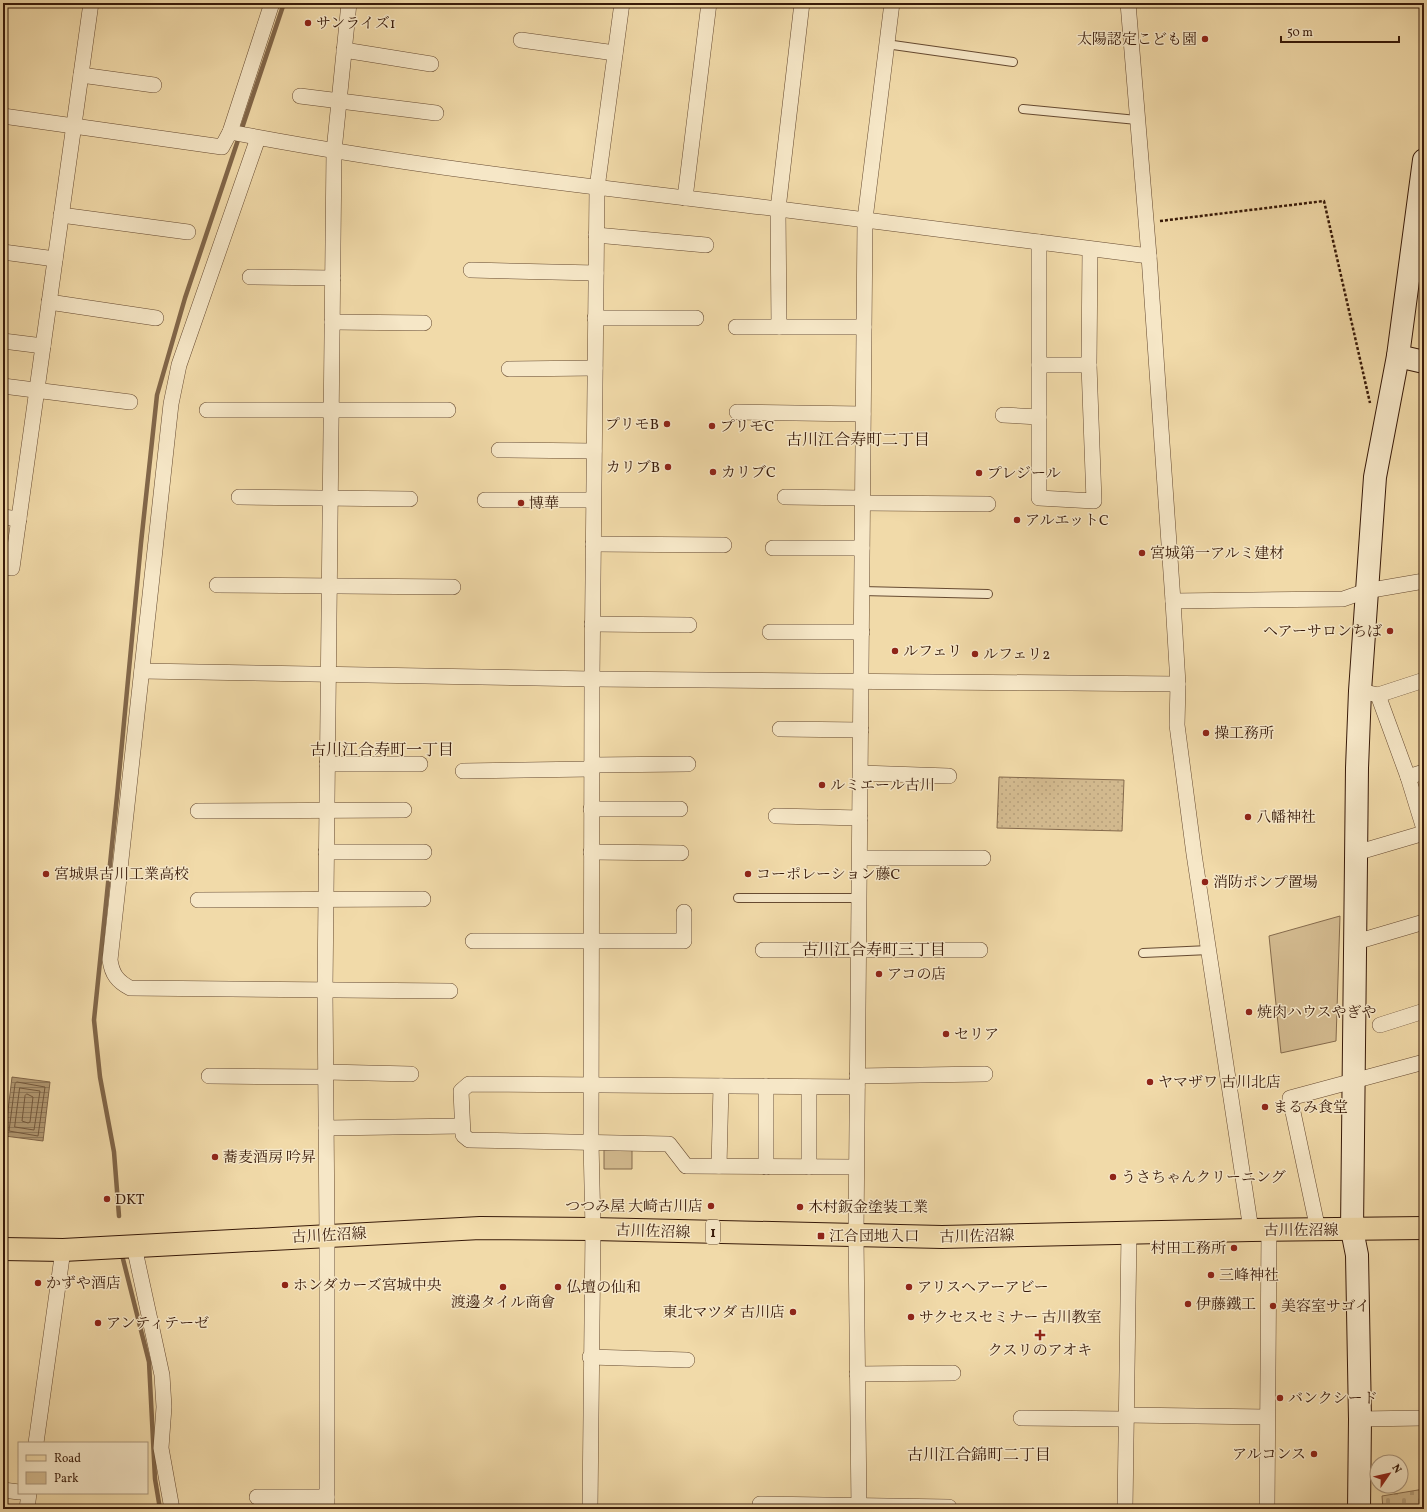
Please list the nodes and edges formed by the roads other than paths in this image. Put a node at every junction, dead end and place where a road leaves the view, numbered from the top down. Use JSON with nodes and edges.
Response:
{"nodes":[{"id":1,"x":92,"y":3,"type":"edge"},
{"id":2,"x":272,"y":3,"type":"edge"},
{"id":3,"x":349,"y":3,"type":"edge"},
{"id":4,"x":622,"y":3,"type":"edge"},
{"id":5,"x":709,"y":3,"type":"edge"},
{"id":6,"x":802,"y":3,"type":"edge"},
{"id":7,"x":892,"y":3,"type":"edge"},
{"id":8,"x":1128,"y":3,"type":"edge"},
{"id":9,"x":521,"y":40,"type":"dead end"},
{"id":10,"x":886,"y":44,"type":"junction"},
{"id":11,"x":344,"y":50,"type":"junction"},
{"id":12,"x":615,"y":53,"type":"junction"},
{"id":13,"x":1013,"y":62,"type":"dead end"},
{"id":14,"x":431,"y":64,"type":"dead end"},
{"id":15,"x":81,"y":75,"type":"junction"},
{"id":16,"x":154,"y":85,"type":"dead end"},
{"id":17,"x":300,"y":96,"type":"dead end"},
{"id":18,"x":338,"y":101,"type":"junction"},
{"id":19,"x":1023,"y":109,"type":"dead end"},
{"id":20,"x":436,"y":113,"type":"dead end"},
{"id":21,"x":3,"y":116,"type":"edge"},
{"id":22,"x":1138,"y":120,"type":"junction"},
{"id":23,"x":74,"y":127,"type":"junction"},
{"id":24,"x":230,"y":132,"type":"junction"},
{"id":25,"x":255,"y":137,"type":"junction"},
{"id":26,"x":334,"y":151,"type":"junction"},
{"id":27,"x":1424,"y":160,"type":"edge"},
{"id":28,"x":596,"y":188,"type":"junction"},
{"id":29,"x":685,"y":198,"type":"junction"},
{"id":30,"x":778,"y":209,"type":"junction"},
{"id":31,"x":61,"y":215,"type":"junction"},
{"id":32,"x":865,"y":219,"type":"junction"},
{"id":33,"x":188,"y":232,"type":"dead end"},
{"id":34,"x":596,"y":234,"type":"junction"},
{"id":35,"x":1039,"y":242,"type":"junction"},
{"id":36,"x":706,"y":245,"type":"dead end"},
{"id":37,"x":1090,"y":249,"type":"junction"},
{"id":38,"x":3,"y":252,"type":"edge"},
{"id":39,"x":1149,"y":256,"type":"junction"},
{"id":40,"x":55,"y":259,"type":"junction"},
{"id":41,"x":471,"y":270,"type":"dead end"},
{"id":42,"x":596,"y":273,"type":"junction"},
{"id":43,"x":250,"y":277,"type":"dead end"},
{"id":44,"x":332,"y":278,"type":"junction"},
{"id":45,"x":49,"y":302,"type":"junction"},
{"id":46,"x":156,"y":318,"type":"dead end"},
{"id":47,"x":595,"y":318,"type":"junction"},
{"id":48,"x":696,"y":318,"type":"dead end"},
{"id":49,"x":332,"y":322,"type":"junction"},
{"id":50,"x":424,"y":323,"type":"dead end"},
{"id":51,"x":736,"y":327,"type":"dead end"},
{"id":52,"x":780,"y":327,"type":"junction"},
{"id":53,"x":864,"y":327,"type":"junction"},
{"id":54,"x":3,"y":341,"type":"edge"},
{"id":55,"x":43,"y":346,"type":"junction"},
{"id":56,"x":1398,"y":356,"type":"junction"},
{"id":57,"x":1424,"y":362,"type":"edge"},
{"id":58,"x":1039,"y":365,"type":"junction"},
{"id":59,"x":1089,"y":365,"type":"junction"},
{"id":60,"x":595,"y":368,"type":"junction"},
{"id":61,"x":509,"y":369,"type":"dead end"},
{"id":62,"x":3,"y":386,"type":"edge"},
{"id":63,"x":37,"y":390,"type":"junction"},
{"id":64,"x":130,"y":402,"type":"dead end"},
{"id":65,"x":207,"y":410,"type":"dead end"},
{"id":66,"x":331,"y":410,"type":"junction"},
{"id":67,"x":448,"y":410,"type":"dead end"},
{"id":68,"x":737,"y":412,"type":"dead end"},
{"id":69,"x":863,"y":414,"type":"junction"},
{"id":70,"x":1003,"y":415,"type":"dead end"},
{"id":71,"x":1039,"y":417,"type":"junction"},
{"id":72,"x":499,"y":450,"type":"dead end"},
{"id":73,"x":594,"y":451,"type":"junction"},
{"id":74,"x":239,"y":497,"type":"dead end"},
{"id":75,"x":786,"y":497,"type":"dead end"},
{"id":76,"x":330,"y":498,"type":"junction"},
{"id":77,"x":410,"y":499,"type":"dead end"},
{"id":78,"x":485,"y":500,"type":"dead end"},
{"id":79,"x":594,"y":500,"type":"junction"},
{"id":80,"x":862,"y":500,"type":"junction"},
{"id":81,"x":988,"y":504,"type":"dead end"},
{"id":82,"x":3,"y":517,"type":"edge"},
{"id":83,"x":19,"y":520,"type":"junction"},
{"id":84,"x":593,"y":544,"type":"junction"},
{"id":85,"x":724,"y":546,"type":"dead end"},
{"id":86,"x":774,"y":548,"type":"dead end"},
{"id":87,"x":862,"y":548,"type":"junction"},
{"id":88,"x":3,"y":566,"type":"edge"},
{"id":89,"x":1424,"y":581,"type":"edge"},
{"id":90,"x":217,"y":585,"type":"dead end"},
{"id":91,"x":329,"y":586,"type":"junction"},
{"id":92,"x":453,"y":587,"type":"dead end"},
{"id":93,"x":862,"y":591,"type":"junction"},
{"id":94,"x":1366,"y":591,"type":"junction"},
{"id":95,"x":988,"y":594,"type":"dead end"},
{"id":96,"x":1173,"y":601,"type":"junction"},
{"id":97,"x":592,"y":624,"type":"junction"},
{"id":98,"x":688,"y":625,"type":"dead end"},
{"id":99,"x":770,"y":632,"type":"dead end"},
{"id":100,"x":862,"y":632,"type":"junction"},
{"id":101,"x":142,"y":671,"type":"junction"},
{"id":102,"x":328,"y":674,"type":"junction"},
{"id":103,"x":592,"y":679,"type":"junction"},
{"id":104,"x":1424,"y":680,"type":"edge"},
{"id":105,"x":862,"y":682,"type":"junction"},
{"id":106,"x":1178,"y":684,"type":"junction"},
{"id":107,"x":1369,"y":693,"type":"junction"},
{"id":108,"x":780,"y":729,"type":"dead end"},
{"id":109,"x":861,"y":730,"type":"junction"},
{"id":110,"x":327,"y":764,"type":"junction"},
{"id":111,"x":420,"y":764,"type":"dead end"},
{"id":112,"x":688,"y":764,"type":"dead end"},
{"id":113,"x":591,"y":767,"type":"junction"},
{"id":114,"x":462,"y":771,"type":"dead end"},
{"id":115,"x":1424,"y":772,"type":"edge"},
{"id":116,"x":861,"y":773,"type":"junction"},
{"id":117,"x":949,"y":776,"type":"dead end"},
{"id":118,"x":1408,"y":777,"type":"junction"},
{"id":119,"x":680,"y":809,"type":"dead end"},
{"id":120,"x":327,"y":810,"type":"junction"},
{"id":121,"x":404,"y":810,"type":"dead end"},
{"id":122,"x":591,"y":810,"type":"junction"},
{"id":123,"x":198,"y":812,"type":"dead end"},
{"id":124,"x":776,"y":816,"type":"dead end"},
{"id":125,"x":860,"y":818,"type":"junction"},
{"id":126,"x":1424,"y":829,"type":"edge"},
{"id":127,"x":1424,"y":833,"type":"edge"},
{"id":128,"x":326,"y":852,"type":"junction"},
{"id":129,"x":424,"y":852,"type":"dead end"},
{"id":130,"x":591,"y":852,"type":"junction"},
{"id":131,"x":681,"y":853,"type":"dead end"},
{"id":132,"x":1356,"y":853,"type":"junction"},
{"id":133,"x":860,"y":858,"type":"junction"},
{"id":134,"x":984,"y":858,"type":"dead end"},
{"id":135,"x":738,"y":898,"type":"dead end"},
{"id":136,"x":859,"y":898,"type":"junction"},
{"id":137,"x":423,"y":899,"type":"dead end"},
{"id":138,"x":198,"y":900,"type":"dead end"},
{"id":139,"x":326,"y":900,"type":"junction"},
{"id":140,"x":684,"y":912,"type":"dead end"},
{"id":141,"x":1424,"y":922,"type":"edge"},
{"id":142,"x":591,"y":940,"type":"junction"},
{"id":143,"x":474,"y":941,"type":"dead end"},
{"id":144,"x":1356,"y":942,"type":"junction"},
{"id":145,"x":763,"y":950,"type":"dead end"},
{"id":146,"x":859,"y":950,"type":"junction"},
{"id":147,"x":980,"y":950,"type":"dead end"},
{"id":148,"x":1209,"y":950,"type":"junction"},
{"id":149,"x":1143,"y":953,"type":"dead end"},
{"id":150,"x":325,"y":989,"type":"junction"},
{"id":151,"x":450,"y":990,"type":"dead end"},
{"id":152,"x":1424,"y":1011,"type":"edge"},
{"id":153,"x":1380,"y":1025,"type":"dead end"},
{"id":154,"x":1424,"y":1062,"type":"edge"},
{"id":155,"x":326,"y":1074,"type":"junction"},
{"id":156,"x":411,"y":1074,"type":"dead end"},
{"id":157,"x":985,"y":1074,"type":"dead end"},
{"id":158,"x":209,"y":1076,"type":"dead end"},
{"id":159,"x":1354,"y":1080,"type":"junction"},
{"id":160,"x":857,"y":1082,"type":"junction"},
{"id":161,"x":591,"y":1085,"type":"junction"},
{"id":162,"x":721,"y":1086,"type":"junction"},
{"id":163,"x":766,"y":1086,"type":"junction"},
{"id":164,"x":809,"y":1087,"type":"junction"},
{"id":165,"x":462,"y":1126,"type":"junction"},
{"id":166,"x":326,"y":1128,"type":"junction"},
{"id":167,"x":591,"y":1142,"type":"junction"},
{"id":168,"x":719,"y":1166,"type":"junction"},
{"id":169,"x":766,"y":1167,"type":"junction"},
{"id":170,"x":809,"y":1167,"type":"junction"},
{"id":171,"x":856,"y":1167,"type":"junction"},
{"id":172,"x":1424,"y":1228,"type":"edge"},
{"id":173,"x":592,"y":1229,"type":"junction"},
{"id":174,"x":1260,"y":1230,"type":"junction"},
{"id":175,"x":1318,"y":1230,"type":"junction"},
{"id":176,"x":1352,"y":1230,"type":"junction"},
{"id":177,"x":1129,"y":1233,"type":"junction"},
{"id":178,"x":327,"y":1235,"type":"junction"},
{"id":179,"x":856,"y":1236,"type":"junction"},
{"id":180,"x":134,"y":1246,"type":"junction"},
{"id":181,"x":3,"y":1249,"type":"edge"},
{"id":182,"x":63,"y":1250,"type":"junction"},
{"id":183,"x":590,"y":1357,"type":"junction"},
{"id":184,"x":687,"y":1360,"type":"dead end"},
{"id":185,"x":953,"y":1373,"type":"dead end"},
{"id":186,"x":857,"y":1374,"type":"junction"},
{"id":187,"x":1126,"y":1417,"type":"junction"},
{"id":188,"x":1268,"y":1417,"type":"junction"},
{"id":189,"x":1021,"y":1418,"type":"dead end"},
{"id":190,"x":1424,"y":1418,"type":"edge"},
{"id":191,"x":1360,"y":1419,"type":"junction"},
{"id":192,"x":36,"y":1442,"type":"edge"},
{"id":193,"x":3,"y":1490,"type":"edge"},
{"id":194,"x":18,"y":1492,"type":"edge"},
{"id":195,"x":26,"y":1494,"type":"edge"},
{"id":196,"x":257,"y":1498,"type":"dead end"},
{"id":197,"x":327,"y":1503,"type":"edge"},
{"id":198,"x":760,"y":1504,"type":"dead end"},
{"id":199,"x":859,"y":1507,"type":"edge"},
{"id":200,"x":949,"y":1507,"type":"dead end"},
{"id":201,"x":27,"y":1509,"type":"edge"},
{"id":202,"x":172,"y":1509,"type":"edge"},
{"id":203,"x":590,"y":1509,"type":"edge"},
{"id":204,"x":1124,"y":1509,"type":"edge"},
{"id":205,"x":1267,"y":1509,"type":"edge"},
{"id":206,"x":1359,"y":1509,"type":"edge"}],
"edges":[{"from":1,"to":15,"type":"street"},
{"from":2,"to":24,"type":"street"},
{"from":3,"to":11,"type":"street"},
{"from":4,"to":12,"type":"street"},
{"from":5,"to":29,"type":"street"},
{"from":6,"to":30,"type":"street"},
{"from":7,"to":10,"type":"street"},
{"from":8,"to":22,"type":"street"},
{"from":9,"to":12,"type":"street"},
{"from":10,"to":13,"type":"lane"},
{"from":10,"to":32,"type":"street"},
{"from":11,"to":14,"type":"street"},
{"from":11,"to":18,"type":"street"},
{"from":12,"to":28,"type":"street"},
{"from":15,"to":16,"type":"street"},
{"from":15,"to":23,"type":"street"},
{"from":17,"to":18,"type":"street"},
{"from":18,"to":20,"type":"street"},
{"from":18,"to":26,"type":"street"},
{"from":19,"to":22,"type":"lane"},
{"from":21,"to":23,"type":"street"},
{"from":22,"to":39,"type":"street"},
{"from":23,"to":24,"type":"street"},
{"from":23,"to":31,"type":"street"},
{"from":24,"to":25,"type":"street"},
{"from":25,"to":26,"type":"street"},
{"from":25,"to":101,"type":"street"},
{"from":26,"to":28,"type":"street"},
{"from":26,"to":44,"type":"street"},
{"from":27,"to":56,"type":"street"},
{"from":28,"to":29,"type":"street"},
{"from":28,"to":34,"type":"street"},
{"from":29,"to":30,"type":"street"},
{"from":30,"to":32,"type":"street"},
{"from":30,"to":52,"type":"street"},
{"from":31,"to":33,"type":"street"},
{"from":31,"to":40,"type":"street"},
{"from":32,"to":35,"type":"street"},
{"from":32,"to":53,"type":"street"},
{"from":34,"to":36,"type":"street"},
{"from":34,"to":42,"type":"street"},
{"from":35,"to":37,"type":"street"},
{"from":35,"to":58,"type":"street"},
{"from":37,"to":39,"type":"street"},
{"from":37,"to":59,"type":"street"},
{"from":38,"to":40,"type":"street"},
{"from":39,"to":96,"type":"street"},
{"from":40,"to":45,"type":"street"},
{"from":41,"to":42,"type":"street"},
{"from":42,"to":47,"type":"street"},
{"from":43,"to":44,"type":"street"},
{"from":44,"to":49,"type":"street"},
{"from":45,"to":46,"type":"street"},
{"from":45,"to":55,"type":"street"},
{"from":47,"to":48,"type":"street"},
{"from":47,"to":60,"type":"street"},
{"from":49,"to":50,"type":"street"},
{"from":49,"to":66,"type":"street"},
{"from":51,"to":52,"type":"street"},
{"from":52,"to":53,"type":"street"},
{"from":53,"to":69,"type":"street"},
{"from":54,"to":55,"type":"street"},
{"from":55,"to":63,"type":"street"},
{"from":56,"to":57,"type":"street"},
{"from":56,"to":94,"type":"street"},
{"from":58,"to":59,"type":"street"},
{"from":58,"to":71,"type":"street"},
{"from":59,"to":71,"type":"street"},
{"from":60,"to":61,"type":"street"},
{"from":60,"to":73,"type":"street"},
{"from":62,"to":63,"type":"street"},
{"from":63,"to":64,"type":"street"},
{"from":63,"to":83,"type":"street"},
{"from":65,"to":66,"type":"street"},
{"from":66,"to":67,"type":"street"},
{"from":66,"to":76,"type":"street"},
{"from":68,"to":69,"type":"street"},
{"from":69,"to":80,"type":"street"},
{"from":70,"to":71,"type":"street"},
{"from":72,"to":73,"type":"street"},
{"from":73,"to":79,"type":"street"},
{"from":74,"to":76,"type":"street"},
{"from":75,"to":80,"type":"street"},
{"from":76,"to":77,"type":"street"},
{"from":76,"to":91,"type":"street"},
{"from":78,"to":79,"type":"street"},
{"from":79,"to":84,"type":"street"},
{"from":80,"to":81,"type":"street"},
{"from":80,"to":87,"type":"street"},
{"from":82,"to":83,"type":"street"},
{"from":83,"to":88,"type":"street"},
{"from":84,"to":85,"type":"street"},
{"from":84,"to":97,"type":"street"},
{"from":86,"to":87,"type":"street"},
{"from":87,"to":93,"type":"street"},
{"from":89,"to":94,"type":"street"},
{"from":90,"to":91,"type":"street"},
{"from":91,"to":92,"type":"street"},
{"from":91,"to":102,"type":"street"},
{"from":93,"to":95,"type":"lane"},
{"from":93,"to":100,"type":"street"},
{"from":94,"to":96,"type":"street"},
{"from":94,"to":107,"type":"street"},
{"from":96,"to":106,"type":"street"},
{"from":97,"to":98,"type":"street"},
{"from":97,"to":103,"type":"street"},
{"from":99,"to":100,"type":"street"},
{"from":100,"to":105,"type":"street"},
{"from":101,"to":102,"type":"street"},
{"from":101,"to":150,"type":"street"},
{"from":102,"to":103,"type":"street"},
{"from":102,"to":110,"type":"street"},
{"from":103,"to":105,"type":"street"},
{"from":103,"to":113,"type":"street"},
{"from":104,"to":107,"type":"street"},
{"from":105,"to":106,"type":"street"},
{"from":105,"to":109,"type":"street"},
{"from":106,"to":148,"type":"street"},
{"from":107,"to":118,"type":"street"},
{"from":107,"to":132,"type":"street"},
{"from":108,"to":109,"type":"street"},
{"from":109,"to":116,"type":"street"},
{"from":110,"to":111,"type":"street"},
{"from":110,"to":120,"type":"street"},
{"from":112,"to":113,"type":"street"},
{"from":113,"to":114,"type":"street"},
{"from":113,"to":122,"type":"street"},
{"from":115,"to":118,"type":"street"},
{"from":116,"to":117,"type":"street"},
{"from":116,"to":125,"type":"street"},
{"from":118,"to":126,"type":"street"},
{"from":119,"to":122,"type":"street"},
{"from":120,"to":121,"type":"street"},
{"from":120,"to":123,"type":"street"},
{"from":120,"to":128,"type":"street"},
{"from":122,"to":130,"type":"street"},
{"from":124,"to":125,"type":"street"},
{"from":125,"to":133,"type":"street"},
{"from":127,"to":132,"type":"street"},
{"from":128,"to":129,"type":"street"},
{"from":128,"to":139,"type":"street"},
{"from":130,"to":131,"type":"street"},
{"from":130,"to":142,"type":"street"},
{"from":132,"to":144,"type":"street"},
{"from":133,"to":134,"type":"street"},
{"from":133,"to":136,"type":"street"},
{"from":135,"to":136,"type":"lane"},
{"from":136,"to":146,"type":"street"},
{"from":137,"to":139,"type":"street"},
{"from":138,"to":139,"type":"street"},
{"from":139,"to":150,"type":"street"},
{"from":140,"to":142,"type":"street"},
{"from":141,"to":144,"type":"street"},
{"from":142,"to":143,"type":"street"},
{"from":142,"to":161,"type":"street"},
{"from":144,"to":159,"type":"street"},
{"from":145,"to":146,"type":"street"},
{"from":146,"to":147,"type":"street"},
{"from":146,"to":160,"type":"street"},
{"from":148,"to":149,"type":"lane"},
{"from":148,"to":174,"type":"street"},
{"from":150,"to":151,"type":"street"},
{"from":150,"to":155,"type":"street"},
{"from":152,"to":153,"type":"street"},
{"from":154,"to":159,"type":"street"},
{"from":155,"to":156,"type":"street"},
{"from":155,"to":158,"type":"street"},
{"from":155,"to":166,"type":"street"},
{"from":157,"to":160,"type":"street"},
{"from":159,"to":175,"type":"street"},
{"from":159,"to":176,"type":"street"},
{"from":160,"to":164,"type":"street"},
{"from":160,"to":171,"type":"street"},
{"from":161,"to":162,"type":"street"},
{"from":161,"to":165,"type":"street"},
{"from":161,"to":167,"type":"street"},
{"from":162,"to":163,"type":"street"},
{"from":162,"to":168,"type":"street"},
{"from":163,"to":164,"type":"street"},
{"from":163,"to":169,"type":"street"},
{"from":164,"to":170,"type":"street"},
{"from":165,"to":166,"type":"street"},
{"from":165,"to":167,"type":"street"},
{"from":166,"to":178,"type":"street"},
{"from":167,"to":168,"type":"street"},
{"from":167,"to":173,"type":"street"},
{"from":168,"to":169,"type":"street"},
{"from":169,"to":170,"type":"street"},
{"from":170,"to":171,"type":"street"},
{"from":171,"to":179,"type":"street"},
{"from":172,"to":176,"type":"main road","name":"古川佐沼線","number":"1"},
{"from":173,"to":178,"type":"main road","name":"古川佐沼線","number":"1"},
{"from":173,"to":179,"type":"main road","name":"古川佐沼線","number":"1"},
{"from":173,"to":183,"type":"street"},
{"from":174,"to":175,"type":"main road","name":"古川佐沼線","number":"1"},
{"from":174,"to":177,"type":"main road","name":"古川佐沼線","number":"1"},
{"from":174,"to":188,"type":"street"},
{"from":175,"to":176,"type":"main road","name":"古川佐沼線","number":"1"},
{"from":176,"to":191,"type":"street"},
{"from":177,"to":179,"type":"main road","name":"古川佐沼線","number":"1"},
{"from":177,"to":187,"type":"street"},
{"from":178,"to":180,"type":"main road","name":"古川佐沼線","number":"1"},
{"from":178,"to":197,"type":"street"},
{"from":179,"to":186,"type":"street"},
{"from":180,"to":182,"type":"main road","name":"古川佐沼線","number":"1"},
{"from":180,"to":202,"type":"street"},
{"from":181,"to":182,"type":"main road","name":"古川佐沼線","number":"1"},
{"from":182,"to":192,"type":"street"},
{"from":183,"to":184,"type":"street"},
{"from":183,"to":203,"type":"street"},
{"from":185,"to":186,"type":"street"},
{"from":186,"to":199,"type":"street"},
{"from":187,"to":188,"type":"street"},
{"from":187,"to":189,"type":"street"},
{"from":187,"to":204,"type":"street"},
{"from":188,"to":205,"type":"street"},
{"from":190,"to":191,"type":"street"},
{"from":191,"to":206,"type":"street"},
{"from":193,"to":194,"type":"street"},
{"from":195,"to":201,"type":"street"},
{"from":196,"to":197,"type":"street"},
{"from":198,"to":199,"type":"street"},
{"from":199,"to":200,"type":"street"}]}
